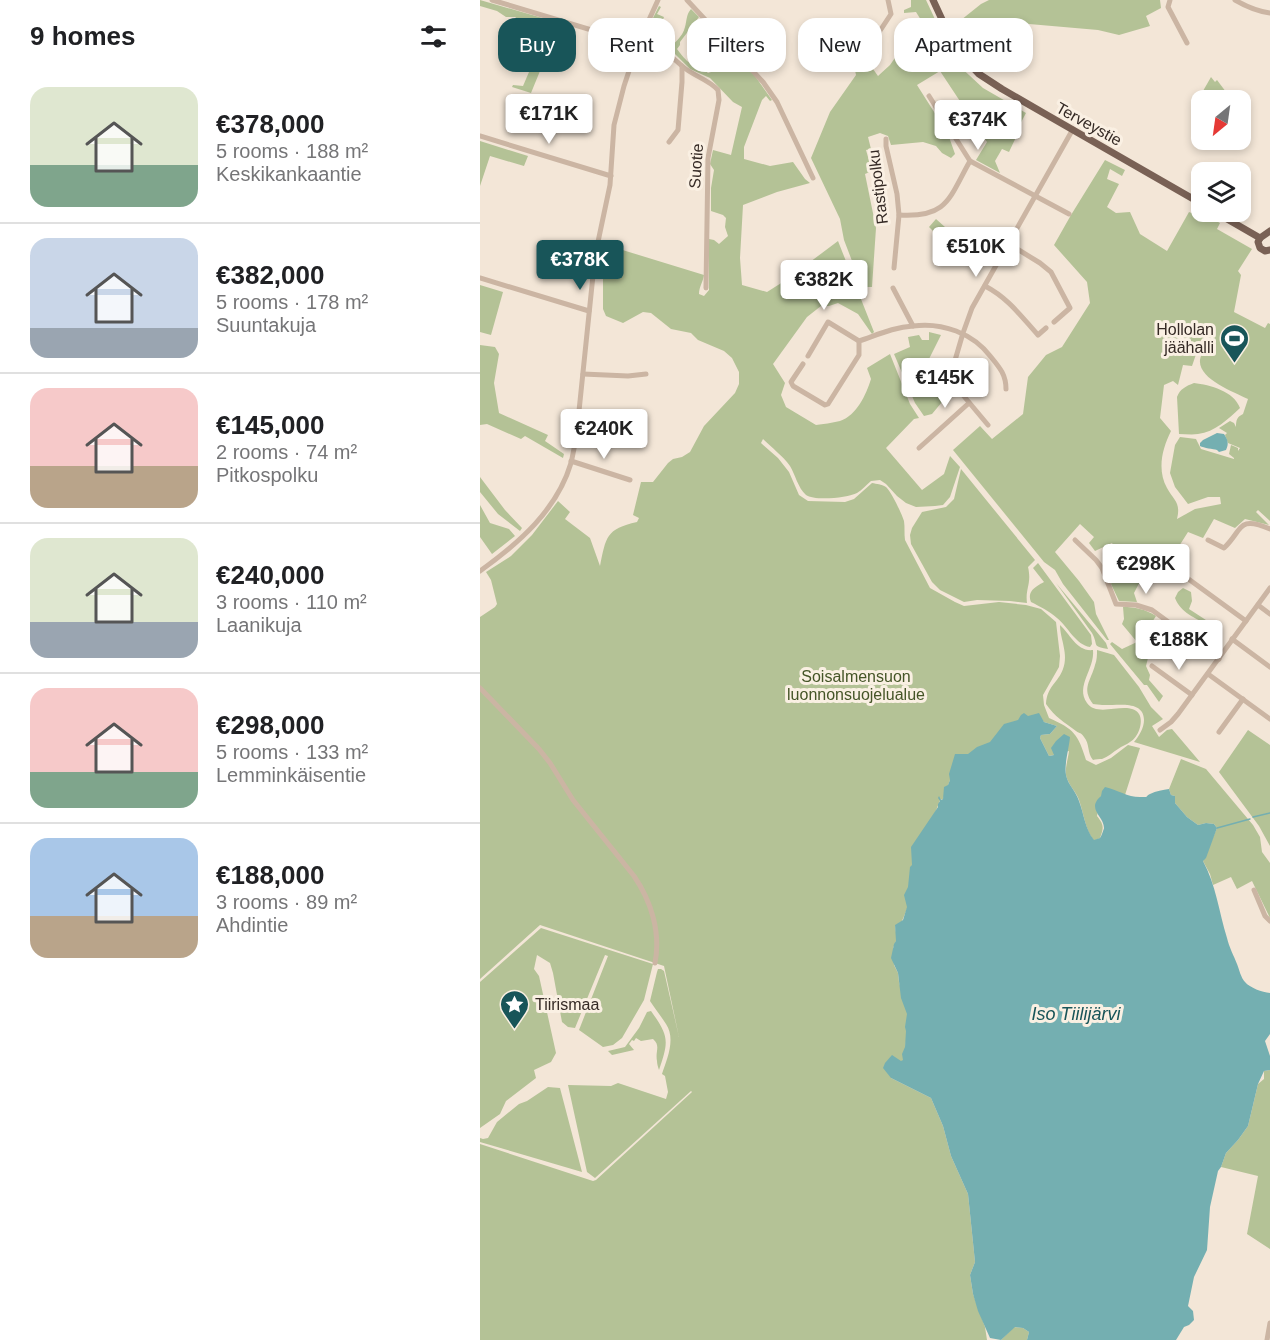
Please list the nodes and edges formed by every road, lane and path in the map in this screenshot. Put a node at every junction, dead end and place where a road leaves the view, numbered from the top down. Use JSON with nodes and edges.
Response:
{"nodes":[{"id":1,"x":492,"y":0,"type":"edge"},
{"id":2,"x":658,"y":0,"type":"edge"},
{"id":3,"x":687,"y":0,"type":"edge"},
{"id":4,"x":888,"y":0,"type":"edge"},
{"id":5,"x":933,"y":0,"type":"edge"},
{"id":6,"x":1170,"y":0,"type":"edge"},
{"id":7,"x":1235,"y":0,"type":"edge"},
{"id":8,"x":1270,"y":13,"type":"edge"},
{"id":9,"x":650,"y":18,"type":"edge"},
{"id":10,"x":882,"y":28,"type":"edge"},
{"id":11,"x":588,"y":29,"type":"edge"},
{"id":12,"x":1187,"y":43,"type":"dead end"},
{"id":13,"x":675,"y":60,"type":"edge"},
{"id":14,"x":682,"y":66,"type":"junction"},
{"id":15,"x":629,"y":72,"type":"edge"},
{"id":16,"x":929,"y":96,"type":"dead end"},
{"id":17,"x":1073,"y":129,"type":"junction"},
{"id":18,"x":480,"y":136,"type":"edge"},
{"id":19,"x":886,"y":139,"type":"dead end"},
{"id":20,"x":669,"y":142,"type":"dead end"},
{"id":21,"x":970,"y":161,"type":"junction"},
{"id":22,"x":611,"y":176,"type":"junction"},
{"id":23,"x":813,"y":177,"type":"dead end"},
{"id":24,"x":1036,"y":196,"type":"junction"},
{"id":25,"x":1191,"y":198,"type":"edge"},
{"id":26,"x":1069,"y":214,"type":"dead end"},
{"id":27,"x":899,"y":215,"type":"junction"},
{"id":28,"x":1237,"y":222,"type":"edge"},
{"id":29,"x":1266,"y":235,"type":"edge"},
{"id":30,"x":1009,"y":244,"type":"junction"},
{"id":31,"x":1270,"y":250,"type":"edge"},
{"id":32,"x":894,"y":268,"type":"dead end"},
{"id":33,"x":480,"y":279,"type":"edge"},
{"id":34,"x":985,"y":286,"type":"junction"},
{"id":35,"x":706,"y":288,"type":"dead end"},
{"id":36,"x":893,"y":288,"type":"dead end"},
{"id":37,"x":590,"y":311,"type":"junction"},
{"id":38,"x":1054,"y":322,"type":"dead end"},
{"id":39,"x":913,"y":326,"type":"junction"},
{"id":40,"x":1046,"y":328,"type":"dead end"},
{"id":41,"x":963,"y":333,"type":"junction"},
{"id":42,"x":859,"y":341,"type":"junction"},
{"id":43,"x":808,"y":356,"type":"dead end"},
{"id":44,"x":803,"y":364,"type":"dead end"},
{"id":45,"x":583,"y":374,"type":"junction"},
{"id":46,"x":646,"y":374,"type":"dead end"},
{"id":47,"x":1006,"y":389,"type":"dead end"},
{"id":48,"x":969,"y":403,"type":"junction"},
{"id":49,"x":988,"y":425,"type":"dead end"},
{"id":50,"x":918,"y":448,"type":"dead end"},
{"id":51,"x":571,"y":461,"type":"junction"},
{"id":52,"x":630,"y":480,"type":"dead end"},
{"id":53,"x":1270,"y":529,"type":"edge"},
{"id":54,"x":1075,"y":540,"type":"dead end"},
{"id":55,"x":1208,"y":540,"type":"dead end"},
{"id":56,"x":1172,"y":567,"type":"dead end"},
{"id":57,"x":480,"y":571,"type":"edge"},
{"id":58,"x":1270,"y":588,"type":"edge"},
{"id":59,"x":1258,"y":605,"type":"junction"},
{"id":60,"x":1270,"y":614,"type":"edge"},
{"id":61,"x":1246,"y":621,"type":"junction"},
{"id":62,"x":1233,"y":639,"type":"junction"},
{"id":63,"x":1219,"y":659,"type":"junction"},
{"id":64,"x":1152,"y":666,"type":"dead end"},
{"id":65,"x":1270,"y":667,"type":"edge"},
{"id":66,"x":1208,"y":674,"type":"junction"},
{"id":67,"x":480,"y":688,"type":"edge"},
{"id":68,"x":1192,"y":695,"type":"junction"},
{"id":69,"x":1243,"y":699,"type":"junction"},
{"id":70,"x":1270,"y":719,"type":"edge"},
{"id":71,"x":1160,"y":730,"type":"dead end"},
{"id":72,"x":1219,"y":732,"type":"dead end"},
{"id":73,"x":1254,"y":890,"type":"dead end"},
{"id":74,"x":1270,"y":921,"type":"edge"},
{"id":75,"x":655,"y":963,"type":"dead end"},
{"id":76,"x":1270,"y":1323,"type":"edge"},
{"id":77,"x":1267,"y":1340,"type":"edge"}],
"edges":[{"from":1,"to":11,"type":"street"},
{"from":2,"to":9,"type":"street"},
{"from":3,"to":23,"type":"street"},
{"from":4,"to":10,"type":"street"},
{"from":5,"to":17,"type":"main road","name":"Terveystie"},
{"from":6,"to":12,"type":"street"},
{"from":7,"to":8,"type":"street"},
{"from":13,"to":14,"type":"street"},
{"from":14,"to":20,"type":"street"},
{"from":14,"to":35,"type":"street","name":"Suotie"},
{"from":15,"to":22,"type":"street"},
{"from":16,"to":21,"type":"street"},
{"from":17,"to":24,"type":"street"},
{"from":17,"to":25,"type":"main road","name":"Terveystie"},
{"from":18,"to":22,"type":"street"},
{"from":19,"to":27,"type":"street","name":"Rastipolku"},
{"from":21,"to":24,"type":"street"},
{"from":21,"to":27,"type":"street"},
{"from":22,"to":37,"type":"street"},
{"from":24,"to":26,"type":"street"},
{"from":24,"to":30,"type":"street"},
{"from":27,"to":32,"type":"street","name":"Rastipolku"},
{"from":28,"to":29,"type":"main road"},
{"from":29,"to":31,"type":"main road"},
{"from":30,"to":34,"type":"street"},
{"from":30,"to":38,"type":"street"},
{"from":33,"to":37,"type":"street"},
{"from":34,"to":40,"type":"street"},
{"from":34,"to":41,"type":"street"},
{"from":36,"to":39,"type":"street"},
{"from":37,"to":45,"type":"street"},
{"from":39,"to":41,"type":"street"},
{"from":39,"to":42,"type":"street"},
{"from":41,"to":47,"type":"street"},
{"from":41,"to":48,"type":"street"},
{"from":42,"to":43,"type":"street"},
{"from":42,"to":44,"type":"street"},
{"from":45,"to":46,"type":"street"},
{"from":45,"to":51,"type":"street"},
{"from":48,"to":49,"type":"street"},
{"from":48,"to":50,"type":"street"},
{"from":51,"to":52,"type":"street"},
{"from":51,"to":57,"type":"street"},
{"from":53,"to":55,"type":"street"},
{"from":54,"to":63,"type":"street"},
{"from":56,"to":61,"type":"street"},
{"from":58,"to":59,"type":"street"},
{"from":59,"to":60,"type":"street"},
{"from":59,"to":61,"type":"street"},
{"from":61,"to":62,"type":"street"},
{"from":62,"to":63,"type":"street"},
{"from":62,"to":65,"type":"street"},
{"from":63,"to":66,"type":"street"},
{"from":64,"to":68,"type":"street"},
{"from":66,"to":68,"type":"street"},
{"from":66,"to":69,"type":"street"},
{"from":67,"to":75,"type":"street"},
{"from":68,"to":71,"type":"street"},
{"from":69,"to":70,"type":"street"},
{"from":69,"to":72,"type":"street"},
{"from":73,"to":74,"type":"street"},
{"from":76,"to":77,"type":"street"}]}
